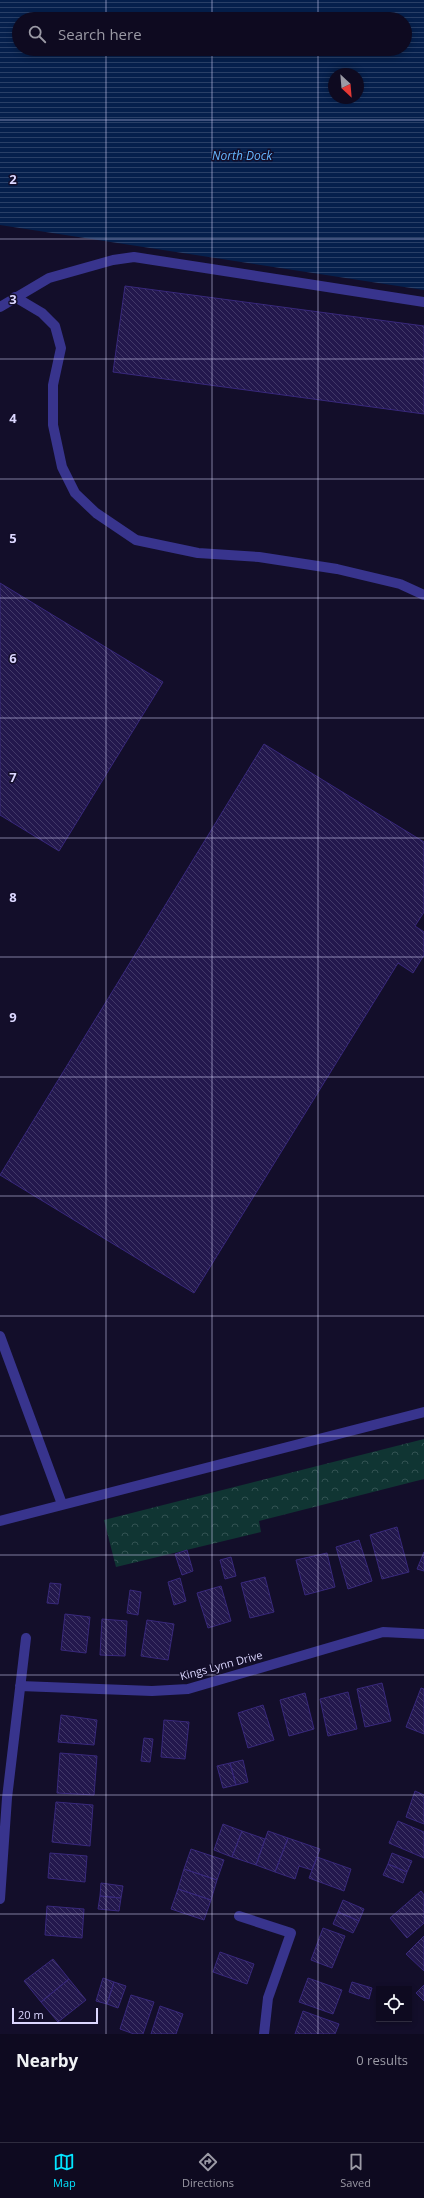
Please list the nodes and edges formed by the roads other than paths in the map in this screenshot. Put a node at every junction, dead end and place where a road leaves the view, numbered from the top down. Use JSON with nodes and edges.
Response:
{"nodes":[{"id":1,"x":15,"y":297,"type":"junction"},
{"id":2,"x":424,"y":302,"type":"edge"},
{"id":3,"x":0,"y":307,"type":"edge"},
{"id":4,"x":424,"y":595,"type":"edge"},
{"id":5,"x":0,"y":1336,"type":"edge"},
{"id":6,"x":424,"y":1412,"type":"edge"},
{"id":7,"x":62,"y":1504,"type":"junction"},
{"id":8,"x":0,"y":1521,"type":"edge"},
{"id":9,"x":424,"y":1634,"type":"edge"},
{"id":10,"x":26,"y":1638,"type":"dead end"},
{"id":11,"x":20,"y":1686,"type":"junction"},
{"id":12,"x":3,"y":1797,"type":"edge"},
{"id":13,"x":0,"y":1899,"type":"edge"},
{"id":14,"x":239,"y":1916,"type":"dead end"},
{"id":15,"x":264,"y":2034,"type":"edge"}],
"edges":[{"from":1,"to":2,"type":"street"},
{"from":1,"to":3,"type":"street"},
{"from":1,"to":4,"type":"street"},
{"from":5,"to":7,"type":"street"},
{"from":6,"to":7,"type":"street"},
{"from":7,"to":8,"type":"street"},
{"from":9,"to":11,"type":"street","name":"Kings Lynn Drive"},
{"from":10,"to":11,"type":"street"},
{"from":11,"to":12,"type":"street"},
{"from":12,"to":13,"type":"street"},
{"from":14,"to":15,"type":"street"}]}
